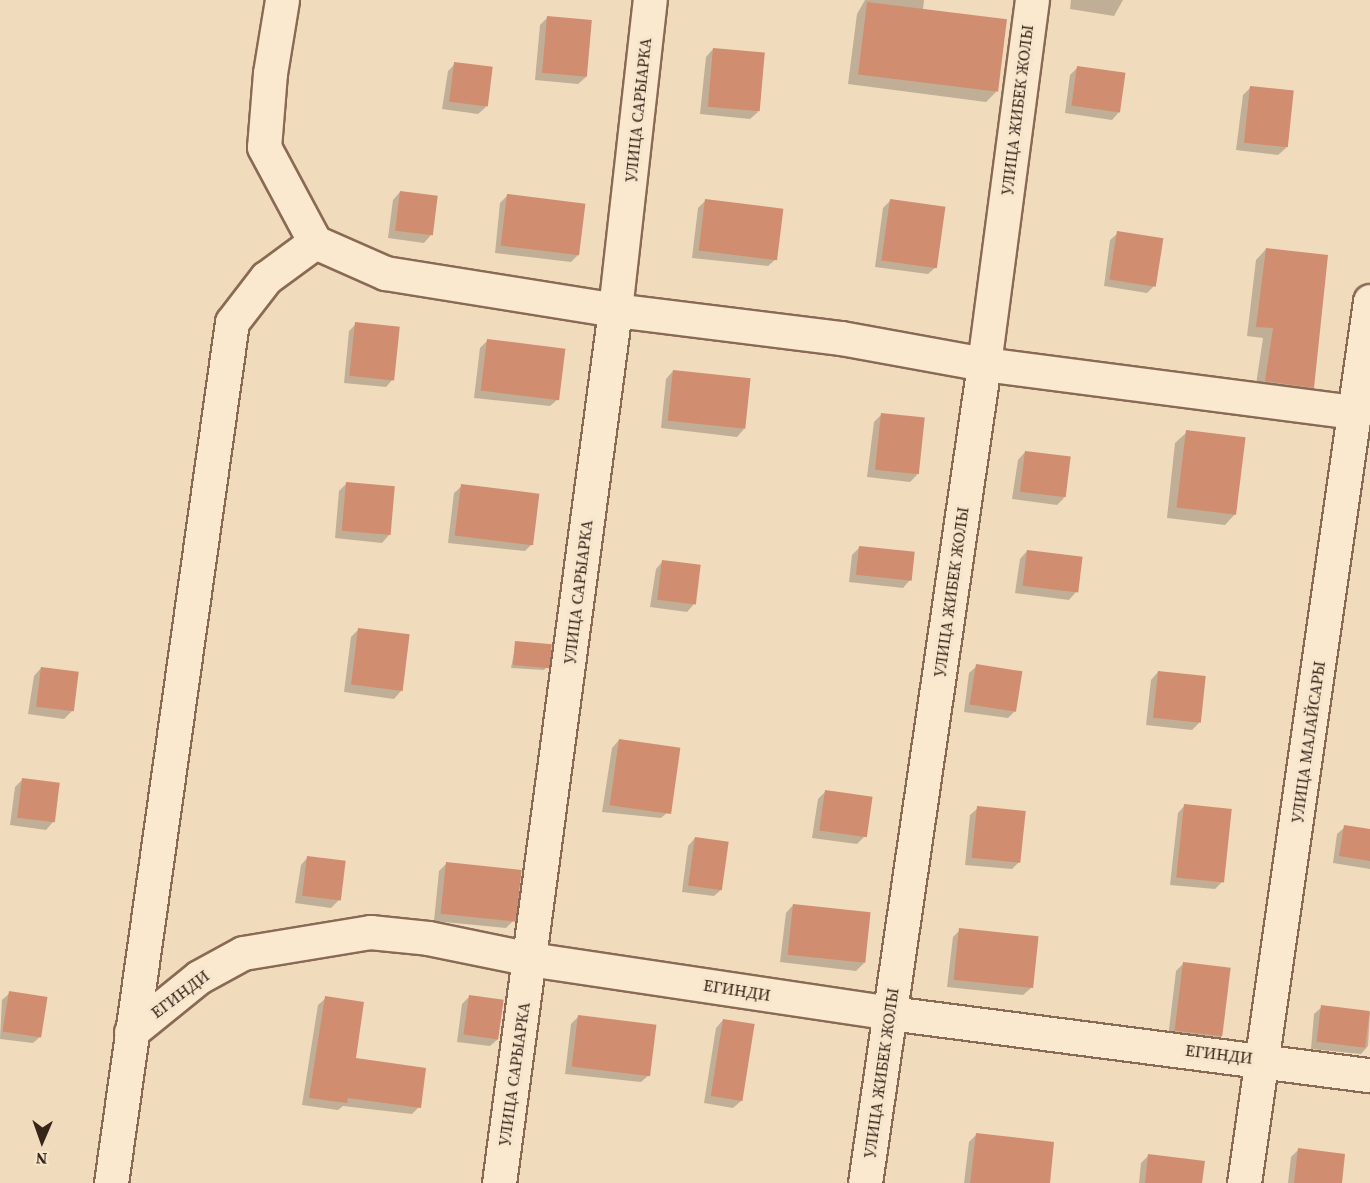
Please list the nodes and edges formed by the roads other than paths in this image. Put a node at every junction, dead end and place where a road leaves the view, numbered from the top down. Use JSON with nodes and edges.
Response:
{"nodes":[{"id":1,"x":282,"y":0,"type":"edge"},
{"id":2,"x":650,"y":0,"type":"edge"},
{"id":3,"x":1032,"y":0,"type":"edge"},
{"id":4,"x":315,"y":242,"type":"junction"},
{"id":5,"x":1370,"y":301,"type":"edge"},
{"id":6,"x":615,"y":310,"type":"junction"},
{"id":7,"x":984,"y":364,"type":"junction"},
{"id":8,"x":1356,"y":412,"type":"junction"},
{"id":9,"x":530,"y":959,"type":"junction"},
{"id":10,"x":890,"y":1013,"type":"junction"},
{"id":11,"x":131,"y":1032,"type":"junction"},
{"id":12,"x":1263,"y":1059,"type":"junction"},
{"id":13,"x":1370,"y":1075,"type":"edge"},
{"id":14,"x":111,"y":1183,"type":"edge"},
{"id":15,"x":499,"y":1183,"type":"edge"},
{"id":16,"x":865,"y":1183,"type":"edge"},
{"id":17,"x":1244,"y":1183,"type":"edge"}],
"edges":[{"from":1,"to":4,"type":"street"},
{"from":2,"to":6,"type":"street","name":"УЛИЦА САРЫАРКА"},
{"from":3,"to":7,"type":"street","name":"УЛИЦА ЖИБЕК ЖОЛЫ"},
{"from":4,"to":6,"type":"street"},
{"from":4,"to":11,"type":"street"},
{"from":5,"to":8,"type":"street","name":"УЛИЦА МАЛАЙСАРЫ"},
{"from":6,"to":7,"type":"street"},
{"from":6,"to":9,"type":"street","name":"УЛИЦА САРЫАРКА"},
{"from":7,"to":8,"type":"street"},
{"from":7,"to":10,"type":"street","name":"УЛИЦА ЖИБЕК ЖОЛЫ"},
{"from":8,"to":12,"type":"street","name":"УЛИЦА МАЛАЙСАРЫ"},
{"from":9,"to":10,"type":"street","name":"ЕГИНДИ"},
{"from":9,"to":11,"type":"street","name":"ЕГИНДИ"},
{"from":9,"to":15,"type":"street","name":"УЛИЦА САРЫАРКА"},
{"from":10,"to":12,"type":"street","name":"ЕГИНДИ"},
{"from":10,"to":16,"type":"street","name":"УЛИЦА ЖИБЕК ЖОЛЫ"},
{"from":11,"to":14,"type":"street"},
{"from":12,"to":13,"type":"street","name":"ЕГИНДИ"},
{"from":12,"to":17,"type":"street","name":"УЛИЦА МАЛАЙСАРЫ"}]}
